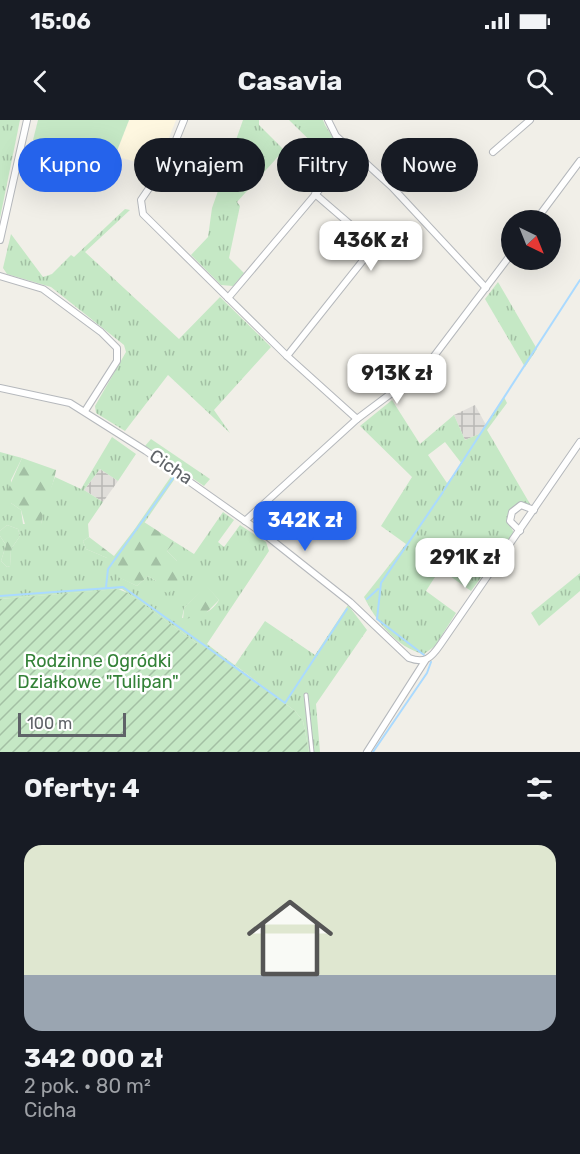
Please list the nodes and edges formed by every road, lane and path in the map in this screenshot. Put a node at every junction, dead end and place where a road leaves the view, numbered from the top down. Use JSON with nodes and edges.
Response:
{"nodes":[{"id":1,"x":27,"y":120,"type":"edge"},
{"id":2,"x":184,"y":120,"type":"edge"},
{"id":3,"x":328,"y":120,"type":"edge"},
{"id":4,"x":530,"y":120,"type":"edge"},
{"id":5,"x":338,"y":138,"type":"edge"},
{"id":6,"x":493,"y":152,"type":"dead end"},
{"id":7,"x":580,"y":161,"type":"edge"},
{"id":8,"x":369,"y":167,"type":"edge"},
{"id":9,"x":315,"y":194,"type":"joint"},
{"id":10,"x":543,"y":210,"type":"edge"},
{"id":11,"x":0,"y":240,"type":"edge"},
{"id":12,"x":501,"y":268,"type":"edge"},
{"id":13,"x":0,"y":276,"type":"edge"},
{"id":14,"x":486,"y":288,"type":"junction"},
{"id":15,"x":228,"y":298,"type":"junction"},
{"id":16,"x":287,"y":356,"type":"junction"},
{"id":17,"x":0,"y":388,"type":"edge"},
{"id":18,"x":85,"y":411,"type":"junction"},
{"id":19,"x":357,"y":419,"type":"junction"},
{"id":20,"x":580,"y":442,"type":"edge"},
{"id":21,"x":534,"y":510,"type":"junction"},
{"id":22,"x":245,"y":521,"type":"junction"},
{"id":23,"x":520,"y":531,"type":"junction"},
{"id":24,"x":425,"y":661,"type":"junction"},
{"id":25,"x":306,"y":695,"type":"dead end"},
{"id":26,"x":312,"y":752,"type":"edge"},
{"id":27,"x":367,"y":752,"type":"edge"}],
"edges":[{"from":1,"to":11,"type":"street"},
{"from":2,"to":15,"type":"street"},
{"from":3,"to":5,"type":"street"},
{"from":4,"to":6,"type":"street"},
{"from":7,"to":10,"type":"street"},
{"from":8,"to":14,"type":"street"},
{"from":9,"to":15,"type":"street"},
{"from":9,"to":16,"type":"street"},
{"from":12,"to":14,"type":"street"},
{"from":13,"to":18,"type":"street"},
{"from":14,"to":19,"type":"street"},
{"from":15,"to":16,"type":"street"},
{"from":16,"to":19,"type":"street"},
{"from":17,"to":18,"type":"street","name":"Cicha"},
{"from":18,"to":22,"type":"street","name":"Cicha"},
{"from":19,"to":22,"type":"street"},
{"from":20,"to":21,"type":"street"},
{"from":21,"to":23,"type":"street"},
{"from":21,"to":23,"type":"street"},
{"from":22,"to":24,"type":"street","name":"Cicha"},
{"from":23,"to":24,"type":"street"},
{"from":24,"to":27,"type":"street"},
{"from":25,"to":26,"type":"lane"}]}
